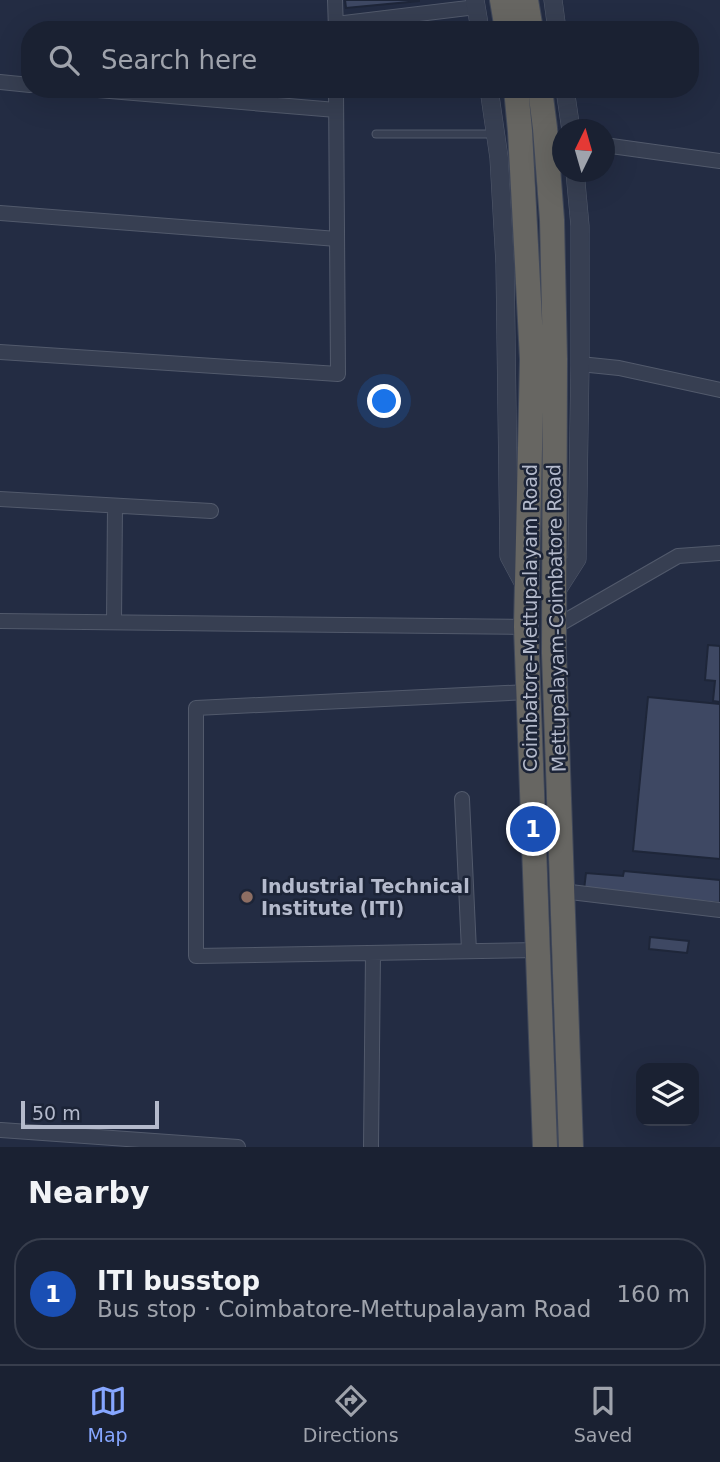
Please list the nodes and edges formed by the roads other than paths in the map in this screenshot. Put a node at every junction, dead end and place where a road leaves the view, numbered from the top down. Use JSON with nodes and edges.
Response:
{"nodes":[{"id":1,"x":335,"y":0,"type":"edge"},
{"id":2,"x":502,"y":0,"type":"edge"},
{"id":3,"x":526,"y":0,"type":"edge"},
{"id":4,"x":553,"y":0,"type":"edge"},
{"id":5,"x":475,"y":3,"type":"edge"},
{"id":6,"x":336,"y":21,"type":"edge"},
{"id":7,"x":371,"y":21,"type":"edge"},
{"id":8,"x":478,"y":21,"type":"edge"},
{"id":9,"x":506,"y":21,"type":"edge"},
{"id":10,"x":530,"y":21,"type":"edge"},
{"id":11,"x":556,"y":21,"type":"edge"},
{"id":12,"x":0,"y":82,"type":"edge"},
{"id":13,"x":21,"y":84,"type":"edge"},
{"id":14,"x":193,"y":98,"type":"edge"},
{"id":15,"x":336,"y":98,"type":"edge"},
{"id":16,"x":490,"y":98,"type":"edge"},
{"id":17,"x":517,"y":98,"type":"edge"},
{"id":18,"x":541,"y":98,"type":"edge"},
{"id":19,"x":566,"y":98,"type":"edge"},
{"id":20,"x":336,"y":110,"type":"junction"},
{"id":21,"x":569,"y":119,"type":"edge"},
{"id":22,"x":376,"y":134,"type":"dead end"},
{"id":23,"x":496,"y":135,"type":"junction"},
{"id":24,"x":615,"y":147,"type":"edge"},
{"id":25,"x":720,"y":161,"type":"edge"},
{"id":26,"x":576,"y":182,"type":"edge"},
{"id":27,"x":0,"y":213,"type":"edge"},
{"id":28,"x":337,"y":239,"type":"junction"},
{"id":29,"x":0,"y":352,"type":"edge"},
{"id":30,"x":580,"y":364,"type":"junction"},
{"id":31,"x":720,"y":390,"type":"edge"},
{"id":32,"x":0,"y":499,"type":"edge"},
{"id":33,"x":115,"y":506,"type":"junction"},
{"id":34,"x":211,"y":511,"type":"dead end"},
{"id":35,"x":720,"y":553,"type":"edge"},
{"id":36,"x":526,"y":589,"type":"junction"},
{"id":37,"x":553,"y":597,"type":"junction"},
{"id":38,"x":0,"y":621,"type":"edge"},
{"id":39,"x":114,"y":622,"type":"junction"},
{"id":40,"x":526,"y":627,"type":"junction"},
{"id":41,"x":554,"y":628,"type":"junction"},
{"id":42,"x":528,"y":692,"type":"junction"},
{"id":43,"x":462,"y":799,"type":"dead end"},
{"id":44,"x":562,"y":891,"type":"junction"},
{"id":45,"x":720,"y":910,"type":"edge"},
{"id":46,"x":538,"y":950,"type":"junction"},
{"id":47,"x":469,"y":951,"type":"junction"},
{"id":48,"x":373,"y":953,"type":"junction"},
{"id":49,"x":1,"y":1130,"type":"edge"},
{"id":50,"x":238,"y":1147,"type":"edge"},
{"id":51,"x":372,"y":1147,"type":"edge"},
{"id":52,"x":545,"y":1147,"type":"edge"},
{"id":53,"x":571,"y":1147,"type":"edge"}],
"edges":[{"from":1,"to":6,"type":"street"},
{"from":2,"to":9,"type":"highway"},
{"from":3,"to":10,"type":"highway"},
{"from":4,"to":11,"type":"street"},
{"from":5,"to":7,"type":"street"},
{"from":5,"to":8,"type":"street"},
{"from":12,"to":13,"type":"street"},
{"from":14,"to":20,"type":"street"},
{"from":15,"to":20,"type":"street"},
{"from":16,"to":23,"type":"street"},
{"from":17,"to":36,"type":"highway","name":"Coimbatore-Mettupalayam Road"},
{"from":18,"to":37,"type":"highway","name":"Mettupalayam-Coimbatore Road"},
{"from":19,"to":21,"type":"street"},
{"from":20,"to":28,"type":"street"},
{"from":22,"to":23,"type":"lane"},
{"from":23,"to":36,"type":"street"},
{"from":24,"to":25,"type":"street"},
{"from":26,"to":30,"type":"street"},
{"from":27,"to":28,"type":"street"},
{"from":28,"to":29,"type":"street"},
{"from":30,"to":31,"type":"street"},
{"from":30,"to":37,"type":"street"},
{"from":32,"to":33,"type":"street"},
{"from":33,"to":34,"type":"street"},
{"from":33,"to":39,"type":"street"},
{"from":35,"to":41,"type":"street"},
{"from":36,"to":40,"type":"highway","name":"Coimbatore-Mettupalayam Road"},
{"from":37,"to":41,"type":"highway","name":"Mettupalayam-Coimbatore Road"},
{"from":38,"to":39,"type":"street"},
{"from":39,"to":40,"type":"street"},
{"from":40,"to":42,"type":"highway","name":"Coimbatore-Mettupalayam Road"},
{"from":41,"to":44,"type":"highway","name":"Mettupalayam-Coimbatore Road"},
{"from":42,"to":46,"type":"highway","name":"Coimbatore-Mettupalayam Road"},
{"from":42,"to":48,"type":"street"},
{"from":43,"to":47,"type":"street"},
{"from":44,"to":45,"type":"street"},
{"from":44,"to":53,"type":"highway","name":"Mettupalayam-Coimbatore Road"},
{"from":46,"to":47,"type":"street"},
{"from":46,"to":52,"type":"highway","name":"Coimbatore-Mettupalayam Road"},
{"from":47,"to":48,"type":"street"},
{"from":48,"to":51,"type":"street"},
{"from":49,"to":50,"type":"street"}]}
